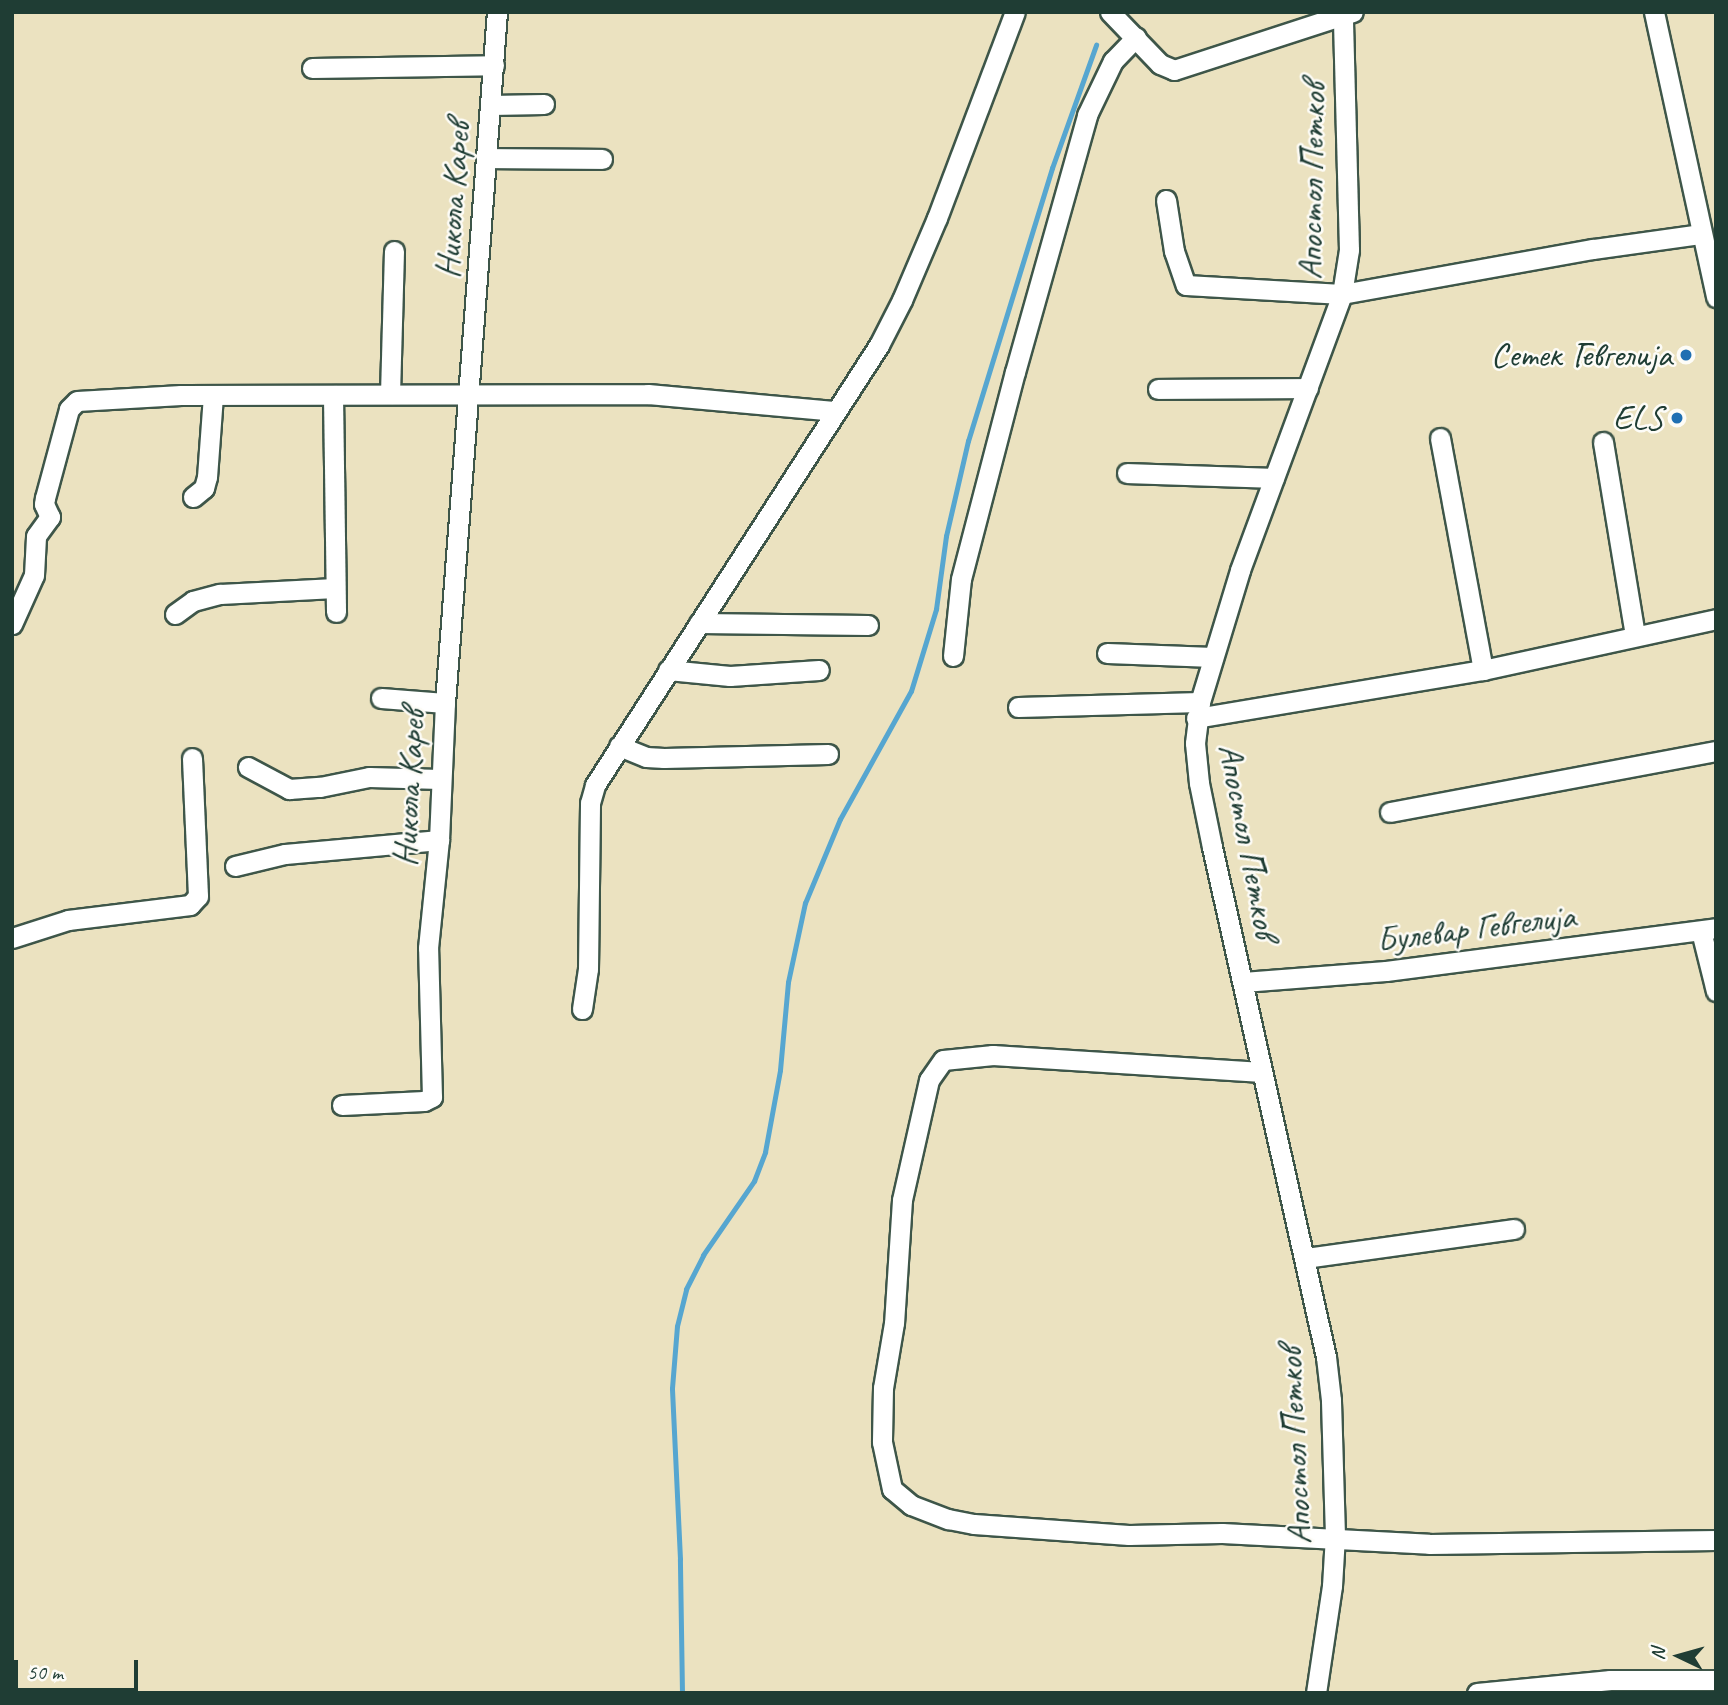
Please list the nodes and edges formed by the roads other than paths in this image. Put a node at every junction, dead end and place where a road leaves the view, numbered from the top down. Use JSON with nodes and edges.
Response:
{"nodes":[{"id":1,"x":497,"y":12,"type":"edge"},
{"id":2,"x":1015,"y":12,"type":"edge"},
{"id":3,"x":1110,"y":12,"type":"edge"},
{"id":4,"x":1654,"y":12,"type":"edge"},
{"id":5,"x":1348,"y":14,"type":"edge"},
{"id":6,"x":1136,"y":37,"type":"junction"},
{"id":7,"x":494,"y":65,"type":"junction"},
{"id":8,"x":312,"y":68,"type":"dead end"},
{"id":9,"x":544,"y":104,"type":"dead end"},
{"id":10,"x":491,"y":105,"type":"junction"},
{"id":11,"x":487,"y":158,"type":"junction"},
{"id":12,"x":602,"y":159,"type":"dead end"},
{"id":13,"x":1167,"y":200,"type":"dead end"},
{"id":14,"x":1701,"y":234,"type":"junction"},
{"id":15,"x":394,"y":251,"type":"dead end"},
{"id":16,"x":1342,"y":294,"type":"junction"},
{"id":17,"x":1716,"y":297,"type":"edge"},
{"id":18,"x":1308,"y":388,"type":"junction"},
{"id":19,"x":1158,"y":389,"type":"dead end"},
{"id":20,"x":470,"y":392,"type":"junction"},
{"id":21,"x":390,"y":394,"type":"junction"},
{"id":22,"x":333,"y":395,"type":"junction"},
{"id":23,"x":213,"y":396,"type":"junction"},
{"id":24,"x":836,"y":411,"type":"junction"},
{"id":25,"x":1440,"y":438,"type":"dead end"},
{"id":26,"x":1603,"y":442,"type":"dead end"},
{"id":27,"x":1127,"y":473,"type":"dead end"},
{"id":28,"x":1274,"y":478,"type":"junction"},
{"id":29,"x":193,"y":497,"type":"dead end"},
{"id":30,"x":335,"y":588,"type":"junction"},
{"id":31,"x":336,"y":612,"type":"dead end"},
{"id":32,"x":175,"y":614,"type":"dead end"},
{"id":33,"x":1716,"y":619,"type":"edge"},
{"id":34,"x":699,"y":623,"type":"junction"},
{"id":35,"x":12,"y":624,"type":"edge"},
{"id":36,"x":868,"y":625,"type":"dead end"},
{"id":37,"x":1634,"y":635,"type":"junction"},
{"id":38,"x":1107,"y":653,"type":"dead end"},
{"id":39,"x":953,"y":656,"type":"dead end"},
{"id":40,"x":1213,"y":657,"type":"junction"},
{"id":41,"x":668,"y":670,"type":"junction"},
{"id":42,"x":819,"y":670,"type":"dead end"},
{"id":43,"x":1483,"y":670,"type":"junction"},
{"id":44,"x":381,"y":698,"type":"dead end"},
{"id":45,"x":445,"y":703,"type":"junction"},
{"id":46,"x":1018,"y":707,"type":"dead end"},
{"id":47,"x":1198,"y":710,"type":"junction"},
{"id":48,"x":618,"y":746,"type":"junction"},
{"id":49,"x":1716,"y":751,"type":"edge"},
{"id":50,"x":828,"y":754,"type":"dead end"},
{"id":51,"x":192,"y":758,"type":"dead end"},
{"id":52,"x":248,"y":767,"type":"dead end"},
{"id":53,"x":440,"y":779,"type":"junction"},
{"id":54,"x":1390,"y":812,"type":"dead end"},
{"id":55,"x":439,"y":841,"type":"junction"},
{"id":56,"x":236,"y":866,"type":"dead end"},
{"id":57,"x":1708,"y":930,"type":"edge"},
{"id":58,"x":12,"y":938,"type":"edge"},
{"id":59,"x":1243,"y":982,"type":"junction"},
{"id":60,"x":1716,"y":992,"type":"edge"},
{"id":61,"x":582,"y":1009,"type":"dead end"},
{"id":62,"x":1262,"y":1072,"type":"junction"},
{"id":63,"x":342,"y":1105,"type":"dead end"},
{"id":64,"x":1514,"y":1229,"type":"dead end"},
{"id":65,"x":1305,"y":1258,"type":"junction"},
{"id":66,"x":1335,"y":1536,"type":"junction"},
{"id":67,"x":1716,"y":1540,"type":"edge"},
{"id":68,"x":1716,"y":1680,"type":"edge"},
{"id":69,"x":1316,"y":1693,"type":"edge"},
{"id":70,"x":1477,"y":1693,"type":"edge"}],
"edges":[{"from":1,"to":7,"type":"street","name":"Никола Карев"},
{"from":2,"to":24,"type":"street"},
{"from":3,"to":6,"type":"street"},
{"from":4,"to":14,"type":"street"},
{"from":5,"to":6,"type":"street"},
{"from":5,"to":16,"type":"street","name":"Апостол Петков"},
{"from":6,"to":39,"type":"street"},
{"from":7,"to":8,"type":"street"},
{"from":7,"to":10,"type":"street","name":"Никола Карев"},
{"from":9,"to":10,"type":"street"},
{"from":10,"to":11,"type":"street","name":"Никола Карев"},
{"from":11,"to":12,"type":"street"},
{"from":11,"to":20,"type":"street","name":"Никола Карев"},
{"from":13,"to":16,"type":"street"},
{"from":14,"to":16,"type":"street"},
{"from":14,"to":17,"type":"street"},
{"from":15,"to":21,"type":"street"},
{"from":16,"to":18,"type":"street","name":"Апостол Петков"},
{"from":18,"to":19,"type":"street"},
{"from":18,"to":28,"type":"street","name":"Апостол Петков"},
{"from":20,"to":21,"type":"street"},
{"from":20,"to":24,"type":"street"},
{"from":20,"to":45,"type":"street","name":"Никола Карев"},
{"from":21,"to":22,"type":"street"},
{"from":22,"to":23,"type":"street"},
{"from":22,"to":30,"type":"street"},
{"from":23,"to":29,"type":"street"},
{"from":23,"to":35,"type":"street"},
{"from":24,"to":34,"type":"street"},
{"from":25,"to":43,"type":"street"},
{"from":26,"to":37,"type":"street"},
{"from":27,"to":28,"type":"street"},
{"from":28,"to":40,"type":"street","name":"Апостол Петков"},
{"from":30,"to":31,"type":"street"},
{"from":30,"to":32,"type":"street"},
{"from":33,"to":37,"type":"street"},
{"from":34,"to":36,"type":"street"},
{"from":34,"to":41,"type":"street"},
{"from":37,"to":43,"type":"street"},
{"from":38,"to":40,"type":"street"},
{"from":40,"to":47,"type":"street","name":"Апостол Петков"},
{"from":41,"to":42,"type":"street"},
{"from":41,"to":48,"type":"street"},
{"from":43,"to":47,"type":"street"},
{"from":44,"to":45,"type":"street"},
{"from":45,"to":53,"type":"street","name":"Никола Карев"},
{"from":46,"to":47,"type":"street"},
{"from":47,"to":59,"type":"street","name":"Апостол Петков"},
{"from":48,"to":50,"type":"street"},
{"from":48,"to":61,"type":"street"},
{"from":49,"to":54,"type":"street"},
{"from":51,"to":58,"type":"street"},
{"from":52,"to":53,"type":"street"},
{"from":53,"to":55,"type":"street","name":"Никола Карев"},
{"from":55,"to":56,"type":"street"},
{"from":55,"to":63,"type":"street","name":"Никола Карев"},
{"from":57,"to":59,"type":"street","name":"Булевар Гевгелија"},
{"from":57,"to":60,"type":"street"},
{"from":59,"to":62,"type":"street","name":"Апостол Петков"},
{"from":62,"to":65,"type":"street","name":"Апостол Петков"},
{"from":62,"to":66,"type":"street"},
{"from":64,"to":65,"type":"street"},
{"from":65,"to":66,"type":"street","name":"Апостол Петков"},
{"from":66,"to":67,"type":"street"},
{"from":66,"to":69,"type":"street","name":"Апостол Петков"},
{"from":68,"to":70,"type":"street"}]}
